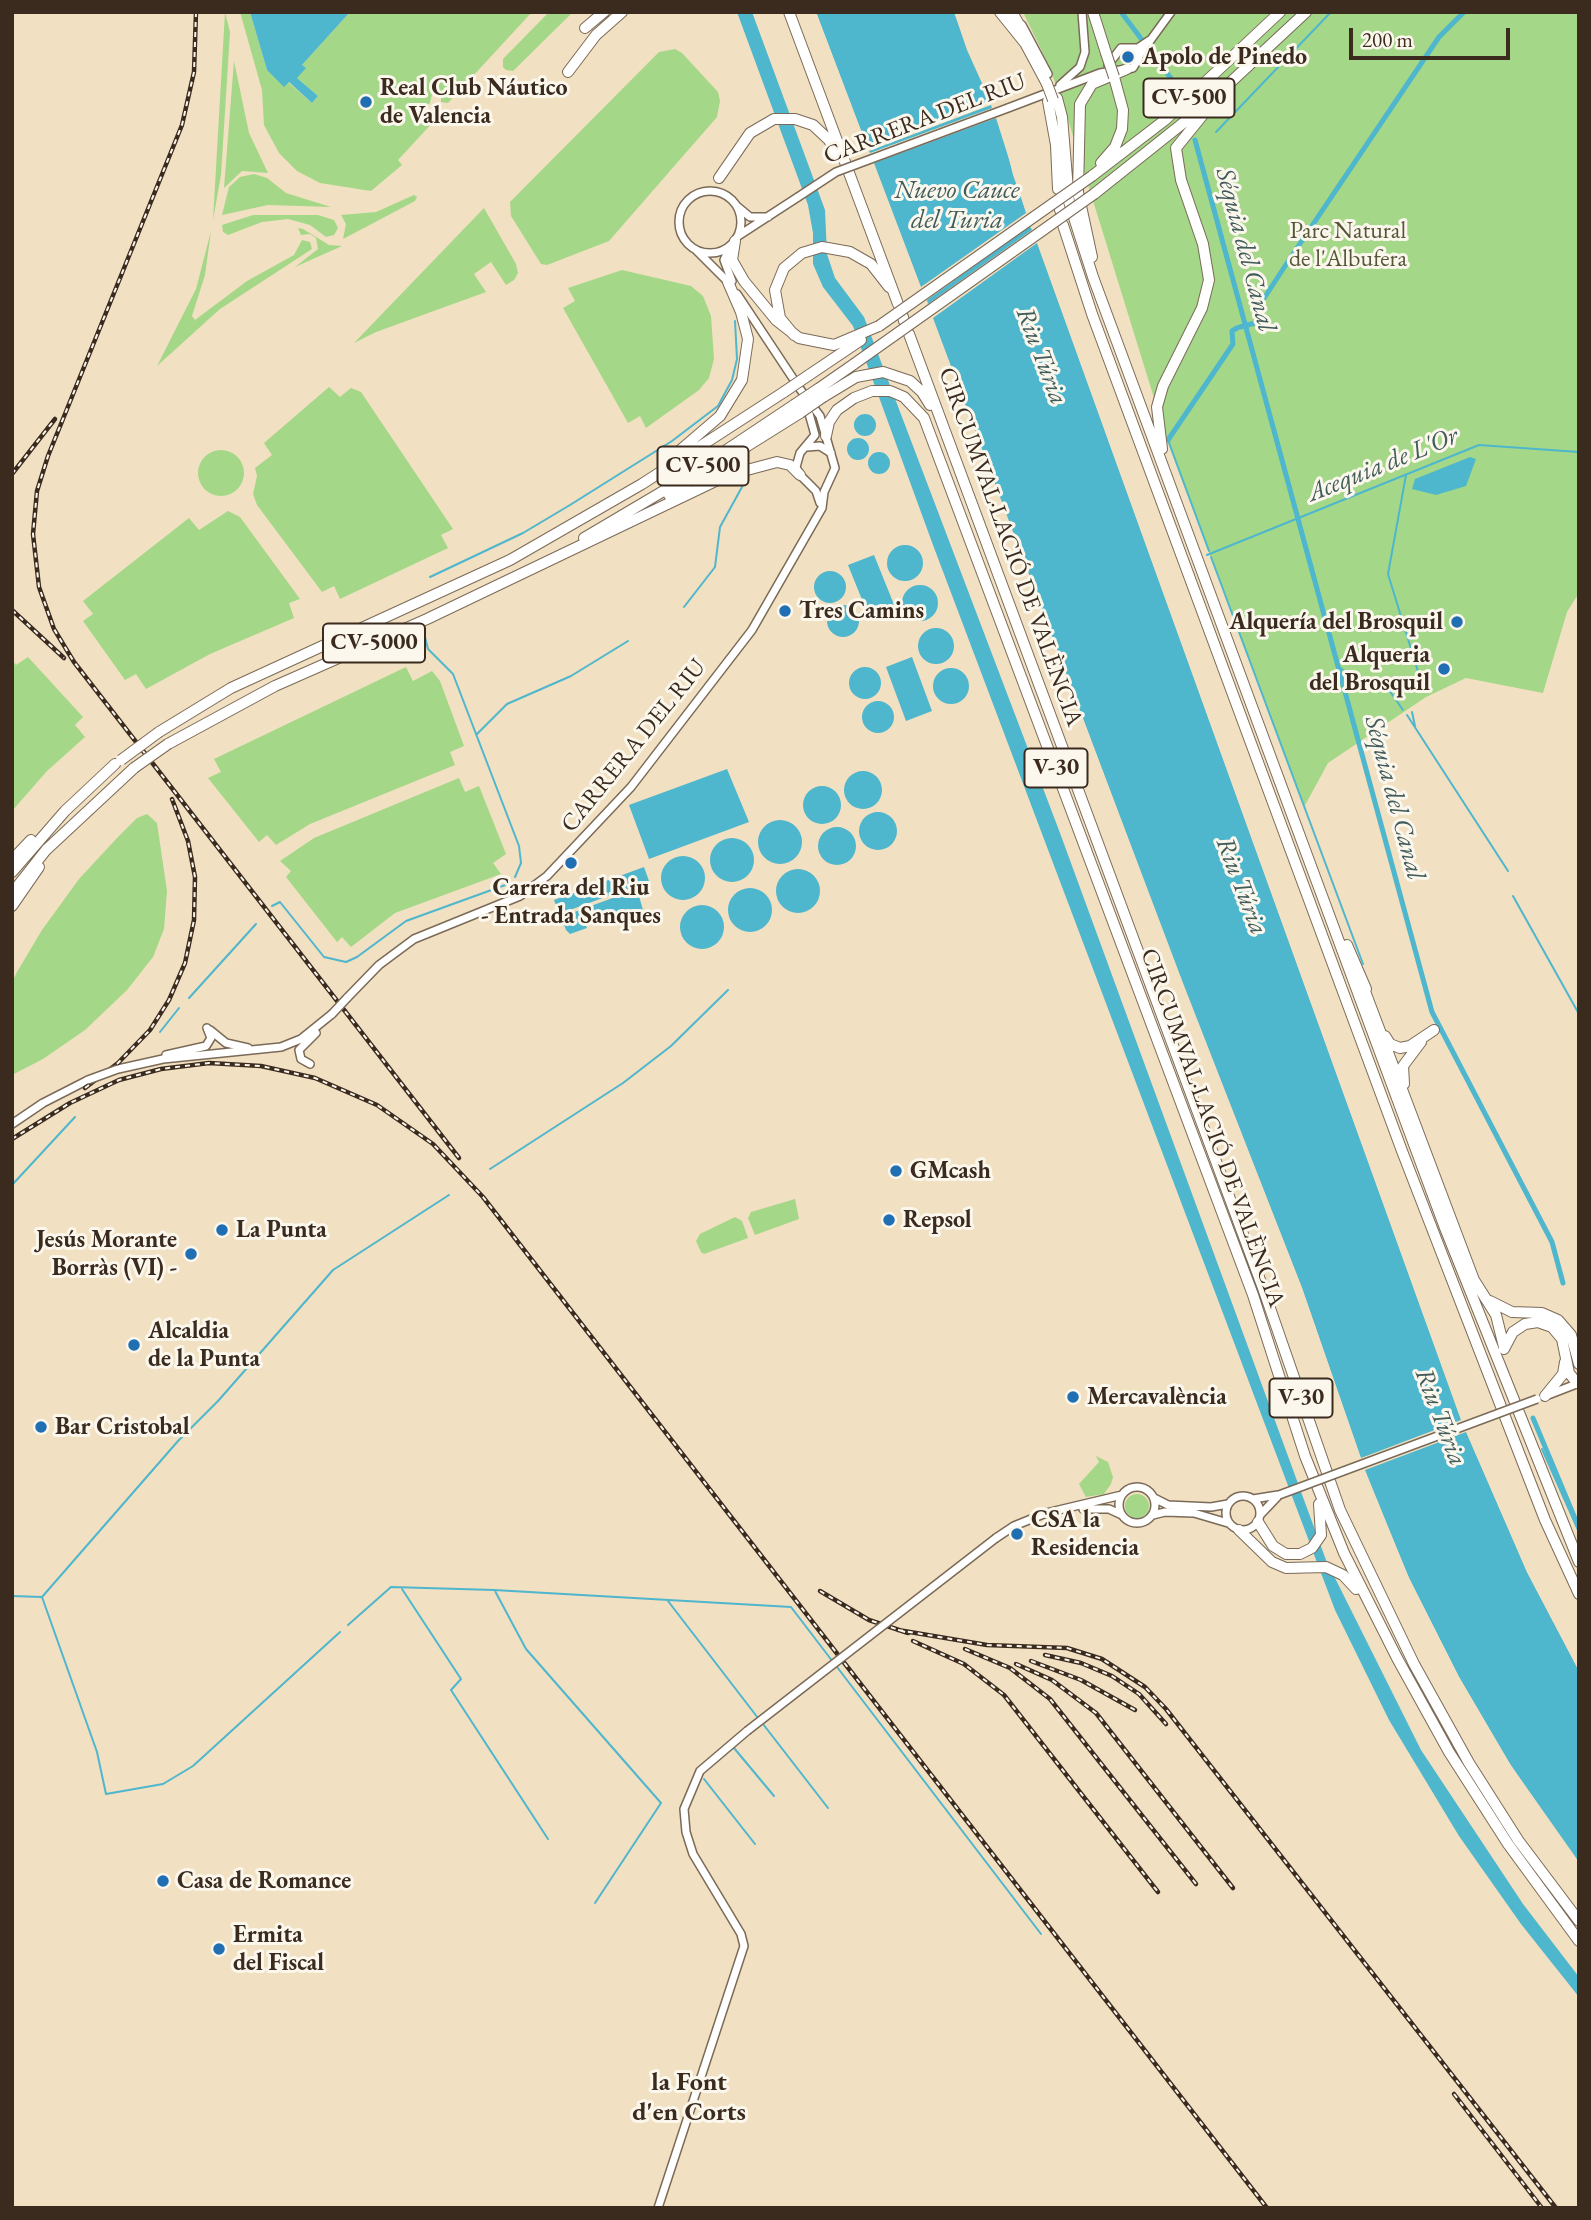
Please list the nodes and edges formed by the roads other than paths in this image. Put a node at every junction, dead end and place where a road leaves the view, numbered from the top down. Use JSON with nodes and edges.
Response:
{"nodes":[{"id":1,"x":604,"y":12,"type":"edge"},
{"id":2,"x":622,"y":12,"type":"edge"},
{"id":3,"x":789,"y":12,"type":"edge"},
{"id":4,"x":999,"y":12,"type":"edge"},
{"id":5,"x":1014,"y":12,"type":"edge"},
{"id":6,"x":1082,"y":12,"type":"edge"},
{"id":7,"x":1093,"y":12,"type":"edge"},
{"id":8,"x":1171,"y":12,"type":"edge"},
{"id":9,"x":1280,"y":12,"type":"edge"},
{"id":10,"x":1306,"y":12,"type":"edge"},
{"id":11,"x":585,"y":27,"type":"dead end"},
{"id":12,"x":1141,"y":48,"type":"junction"},
{"id":13,"x":1117,"y":58,"type":"junction"},
{"id":14,"x":1124,"y":68,"type":"junction"},
{"id":15,"x":568,"y":72,"type":"dead end"},
{"id":16,"x":1100,"y":73,"type":"junction"},
{"id":17,"x":1050,"y":90,"type":"junction"},
{"id":18,"x":1223,"y":90,"type":"junction"},
{"id":19,"x":1091,"y":173,"type":"junction"},
{"id":20,"x":719,"y":178,"type":"dead end"},
{"id":21,"x":1058,"y":190,"type":"dead end"},
{"id":22,"x":737,"y":206,"type":"junction"},
{"id":23,"x":772,"y":216,"type":"junction"},
{"id":24,"x":1063,"y":225,"type":"dead end"},
{"id":25,"x":735,"y":241,"type":"junction"},
{"id":26,"x":696,"y":250,"type":"junction"},
{"id":27,"x":886,"y":268,"type":"junction"},
{"id":28,"x":728,"y":282,"type":"junction"},
{"id":29,"x":1098,"y":292,"type":"junction"},
{"id":30,"x":742,"y":300,"type":"junction"},
{"id":31,"x":909,"y":334,"type":"dead end"},
{"id":32,"x":794,"y":335,"type":"junction"},
{"id":33,"x":847,"y":345,"type":"junction"},
{"id":34,"x":800,"y":389,"type":"junction"},
{"id":35,"x":821,"y":393,"type":"junction"},
{"id":36,"x":827,"y":436,"type":"junction"},
{"id":37,"x":806,"y":447,"type":"junction"},
{"id":38,"x":831,"y":453,"type":"junction"},
{"id":39,"x":1169,"y":476,"type":"junction"},
{"id":40,"x":831,"y":477,"type":"junction"},
{"id":41,"x":803,"y":479,"type":"junction"},
{"id":42,"x":601,"y":508,"type":"junction"},
{"id":43,"x":819,"y":513,"type":"junction"},
{"id":44,"x":976,"y":519,"type":"junction"},
{"id":45,"x":562,"y":551,"type":"junction"},
{"id":46,"x":498,"y":566,"type":"joint"},
{"id":47,"x":1257,"y":719,"type":"junction"},
{"id":48,"x":118,"y":762,"type":"junction"},
{"id":49,"x":1095,"y":840,"type":"junction"},
{"id":50,"x":55,"y":843,"type":"junction"},
{"id":51,"x":12,"y":860,"type":"edge"},
{"id":52,"x":12,"y":872,"type":"edge"},
{"id":53,"x":12,"y":893,"type":"edge"},
{"id":54,"x":12,"y":906,"type":"edge"},
{"id":55,"x":1346,"y":942,"type":"junction"},
{"id":56,"x":323,"y":1023,"type":"junction"},
{"id":57,"x":1370,"y":1024,"type":"junction"},
{"id":58,"x":1156,"y":1033,"type":"junction"},
{"id":59,"x":281,"y":1047,"type":"junction"},
{"id":60,"x":149,"y":1061,"type":"junction"},
{"id":61,"x":310,"y":1065,"type":"dead end"},
{"id":62,"x":12,"y":1124,"type":"edge"},
{"id":63,"x":1421,"y":1138,"type":"junction"},
{"id":64,"x":1421,"y":1196,"type":"junction"},
{"id":65,"x":1484,"y":1296,"type":"junction"},
{"id":66,"x":1504,"y":1347,"type":"junction"},
{"id":67,"x":1566,"y":1358,"type":"junction"},
{"id":68,"x":1579,"y":1364,"type":"edge"},
{"id":69,"x":1578,"y":1381,"type":"edge"},
{"id":70,"x":1511,"y":1387,"type":"junction"},
{"id":71,"x":1541,"y":1397,"type":"junction"},
{"id":72,"x":1305,"y":1456,"type":"junction"},
{"id":73,"x":1122,"y":1495,"type":"junction"},
{"id":74,"x":1279,"y":1495,"type":"junction"},
{"id":75,"x":1154,"y":1498,"type":"junction"},
{"id":76,"x":1252,"y":1499,"type":"junction"},
{"id":77,"x":1227,"y":1504,"type":"junction"},
{"id":78,"x":1061,"y":1510,"type":"junction"},
{"id":79,"x":1122,"y":1515,"type":"junction"},
{"id":80,"x":1152,"y":1516,"type":"junction"},
{"id":81,"x":1259,"y":1518,"type":"junction"},
{"id":82,"x":1228,"y":1523,"type":"junction"},
{"id":83,"x":1239,"y":1530,"type":"junction"},
{"id":84,"x":1579,"y":1562,"type":"edge"},
{"id":85,"x":1579,"y":1594,"type":"edge"},
{"id":86,"x":1397,"y":1658,"type":"junction"},
{"id":87,"x":1579,"y":1921,"type":"edge"},
{"id":88,"x":1579,"y":1941,"type":"edge"},
{"id":89,"x":658,"y":2208,"type":"edge"}],
"edges":[{"from":1,"to":11,"type":"highway"},
{"from":2,"to":15,"type":"highway"},
{"from":3,"to":27,"type":"highway"},
{"from":4,"to":17,"type":"highway"},
{"from":5,"to":17,"type":"highway"},
{"from":6,"to":17,"type":"street"},
{"from":7,"to":19,"type":"highway","bridge":true},
{"from":8,"to":12,"type":"street"},
{"from":9,"to":19,"type":"highway","number":"CV-500"},
{"from":10,"to":18,"type":"highway","number":"CV-500"},
{"from":12,"to":13,"type":"street","name":"CARRERA DEL RIU"},
{"from":12,"to":14,"type":"street"},
{"from":13,"to":14,"type":"street"},
{"from":13,"to":16,"type":"street","name":"CARRERA DEL RIU"},
{"from":14,"to":16,"type":"street","name":"CARRERA DEL RIU"},
{"from":14,"to":29,"type":"highway"},
{"from":16,"to":17,"type":"street","name":"CARRERA DEL RIU"},
{"from":17,"to":21,"type":"highway"},
{"from":17,"to":23,"type":"street","name":"CARRERA DEL RIU","bridge":true},
{"from":17,"to":29,"type":"highway"},
{"from":18,"to":35,"type":"highway","number":"CV-500","bridge":true},
{"from":18,"to":39,"type":"highway"},
{"from":19,"to":33,"type":"highway","number":"CV-500","bridge":true},
{"from":20,"to":27,"type":"highway"},
{"from":22,"to":23,"type":"street"},
{"from":22,"to":25,"type":"street"},
{"from":22,"to":26,"type":"street"},
{"from":23,"to":25,"type":"street","name":"CARRERA DEL RIU"},
{"from":24,"to":64,"type":"highway"},
{"from":25,"to":26,"type":"street"},
{"from":25,"to":30,"type":"street"},
{"from":25,"to":32,"type":"highway"},
{"from":26,"to":28,"type":"street"},
{"from":27,"to":32,"type":"highway"},
{"from":28,"to":30,"type":"street"},
{"from":28,"to":42,"type":"highway"},
{"from":29,"to":39,"type":"highway"},
{"from":30,"to":34,"type":"street"},
{"from":31,"to":44,"type":"highway","name":"CIRCUMVAL·LACIÓ DE VALÈNCIA","number":"V-30"},
{"from":32,"to":33,"type":"highway"},
{"from":33,"to":42,"type":"highway","number":"CV-500","bridge":true},
{"from":34,"to":36,"type":"street"},
{"from":34,"to":37,"type":"street"},
{"from":35,"to":44,"type":"highway"},
{"from":35,"to":45,"type":"highway","bridge":true},
{"from":36,"to":38,"type":"street"},
{"from":36,"to":58,"type":"highway","name":"CIRCUMVAL·LACIÓ DE VALÈNCIA","number":"V-30"},
{"from":37,"to":38,"type":"street"},
{"from":37,"to":41,"type":"street"},
{"from":38,"to":40,"type":"street"},
{"from":39,"to":47,"type":"highway"},
{"from":40,"to":41,"type":"street"},
{"from":40,"to":43,"type":"street","name":"CARRERA DEL RIU"},
{"from":41,"to":43,"type":"street"},
{"from":41,"to":45,"type":"highway"},
{"from":42,"to":46,"type":"highway","number":"CV-500"},
{"from":43,"to":56,"type":"street","name":"CARRERA DEL RIU","bridge":true},
{"from":44,"to":49,"type":"highway","name":"CIRCUMVAL·LACIÓ DE VALÈNCIA","number":"V-30"},
{"from":45,"to":50,"type":"highway","number":"CV-5000","bridge":true},
{"from":46,"to":48,"type":"highway","number":"CV-5000","bridge":true},
{"from":47,"to":55,"type":"highway"},
{"from":47,"to":57,"type":"highway"},
{"from":48,"to":51,"type":"highway"},
{"from":48,"to":52,"type":"highway","number":"CV-5000"},
{"from":49,"to":58,"type":"highway"},
{"from":49,"to":87,"type":"highway","name":"CIRCUMVAL·LACIÓ DE VALÈNCIA","number":"V-30"},
{"from":50,"to":53,"type":"highway","number":"CV-5000"},
{"from":50,"to":54,"type":"highway"},
{"from":55,"to":63,"type":"highway"},
{"from":55,"to":63,"type":"highway"},
{"from":56,"to":59,"type":"street","name":"CARRERA DEL RIU"},
{"from":56,"to":61,"type":"street"},
{"from":57,"to":64,"type":"highway"},
{"from":57,"to":70,"type":"highway"},
{"from":58,"to":72,"type":"highway","name":"CIRCUMVAL·LACIÓ DE VALÈNCIA","number":"V-30"},
{"from":59,"to":60,"type":"street","name":"CARRERA DEL RIU"},
{"from":59,"to":60,"type":"street"},
{"from":60,"to":62,"type":"street","name":"CARRERA DEL RIU","bridge":true},
{"from":63,"to":65,"type":"highway"},
{"from":64,"to":85,"type":"highway"},
{"from":65,"to":66,"type":"highway"},
{"from":65,"to":68,"type":"highway"},
{"from":66,"to":67,"type":"highway"},
{"from":66,"to":70,"type":"highway"},
{"from":67,"to":69,"type":"highway"},
{"from":67,"to":71,"type":"highway"},
{"from":69,"to":71,"type":"street"},
{"from":70,"to":84,"type":"highway"},
{"from":71,"to":74,"type":"street","bridge":true},
{"from":72,"to":81,"type":"highway"},
{"from":72,"to":86,"type":"highway","name":"CIRCUMVAL·LACIÓ DE VALÈNCIA","number":"V-30"},
{"from":73,"to":75,"type":"street"},
{"from":73,"to":78,"type":"street"},
{"from":73,"to":79,"type":"street"},
{"from":74,"to":76,"type":"street"},
{"from":74,"to":81,"type":"street"},
{"from":75,"to":77,"type":"street"},
{"from":75,"to":80,"type":"street"},
{"from":76,"to":77,"type":"street"},
{"from":76,"to":81,"type":"street"},
{"from":77,"to":82,"type":"street"},
{"from":78,"to":79,"type":"street"},
{"from":78,"to":89,"type":"street","bridge":true},
{"from":79,"to":80,"type":"street"},
{"from":80,"to":82,"type":"street"},
{"from":81,"to":83,"type":"street"},
{"from":82,"to":83,"type":"street"},
{"from":83,"to":86,"type":"highway"},
{"from":86,"to":88,"type":"highway","name":"CIRCUMVAL·LACIÓ DE VALÈNCIA","number":"V-30"}]}
